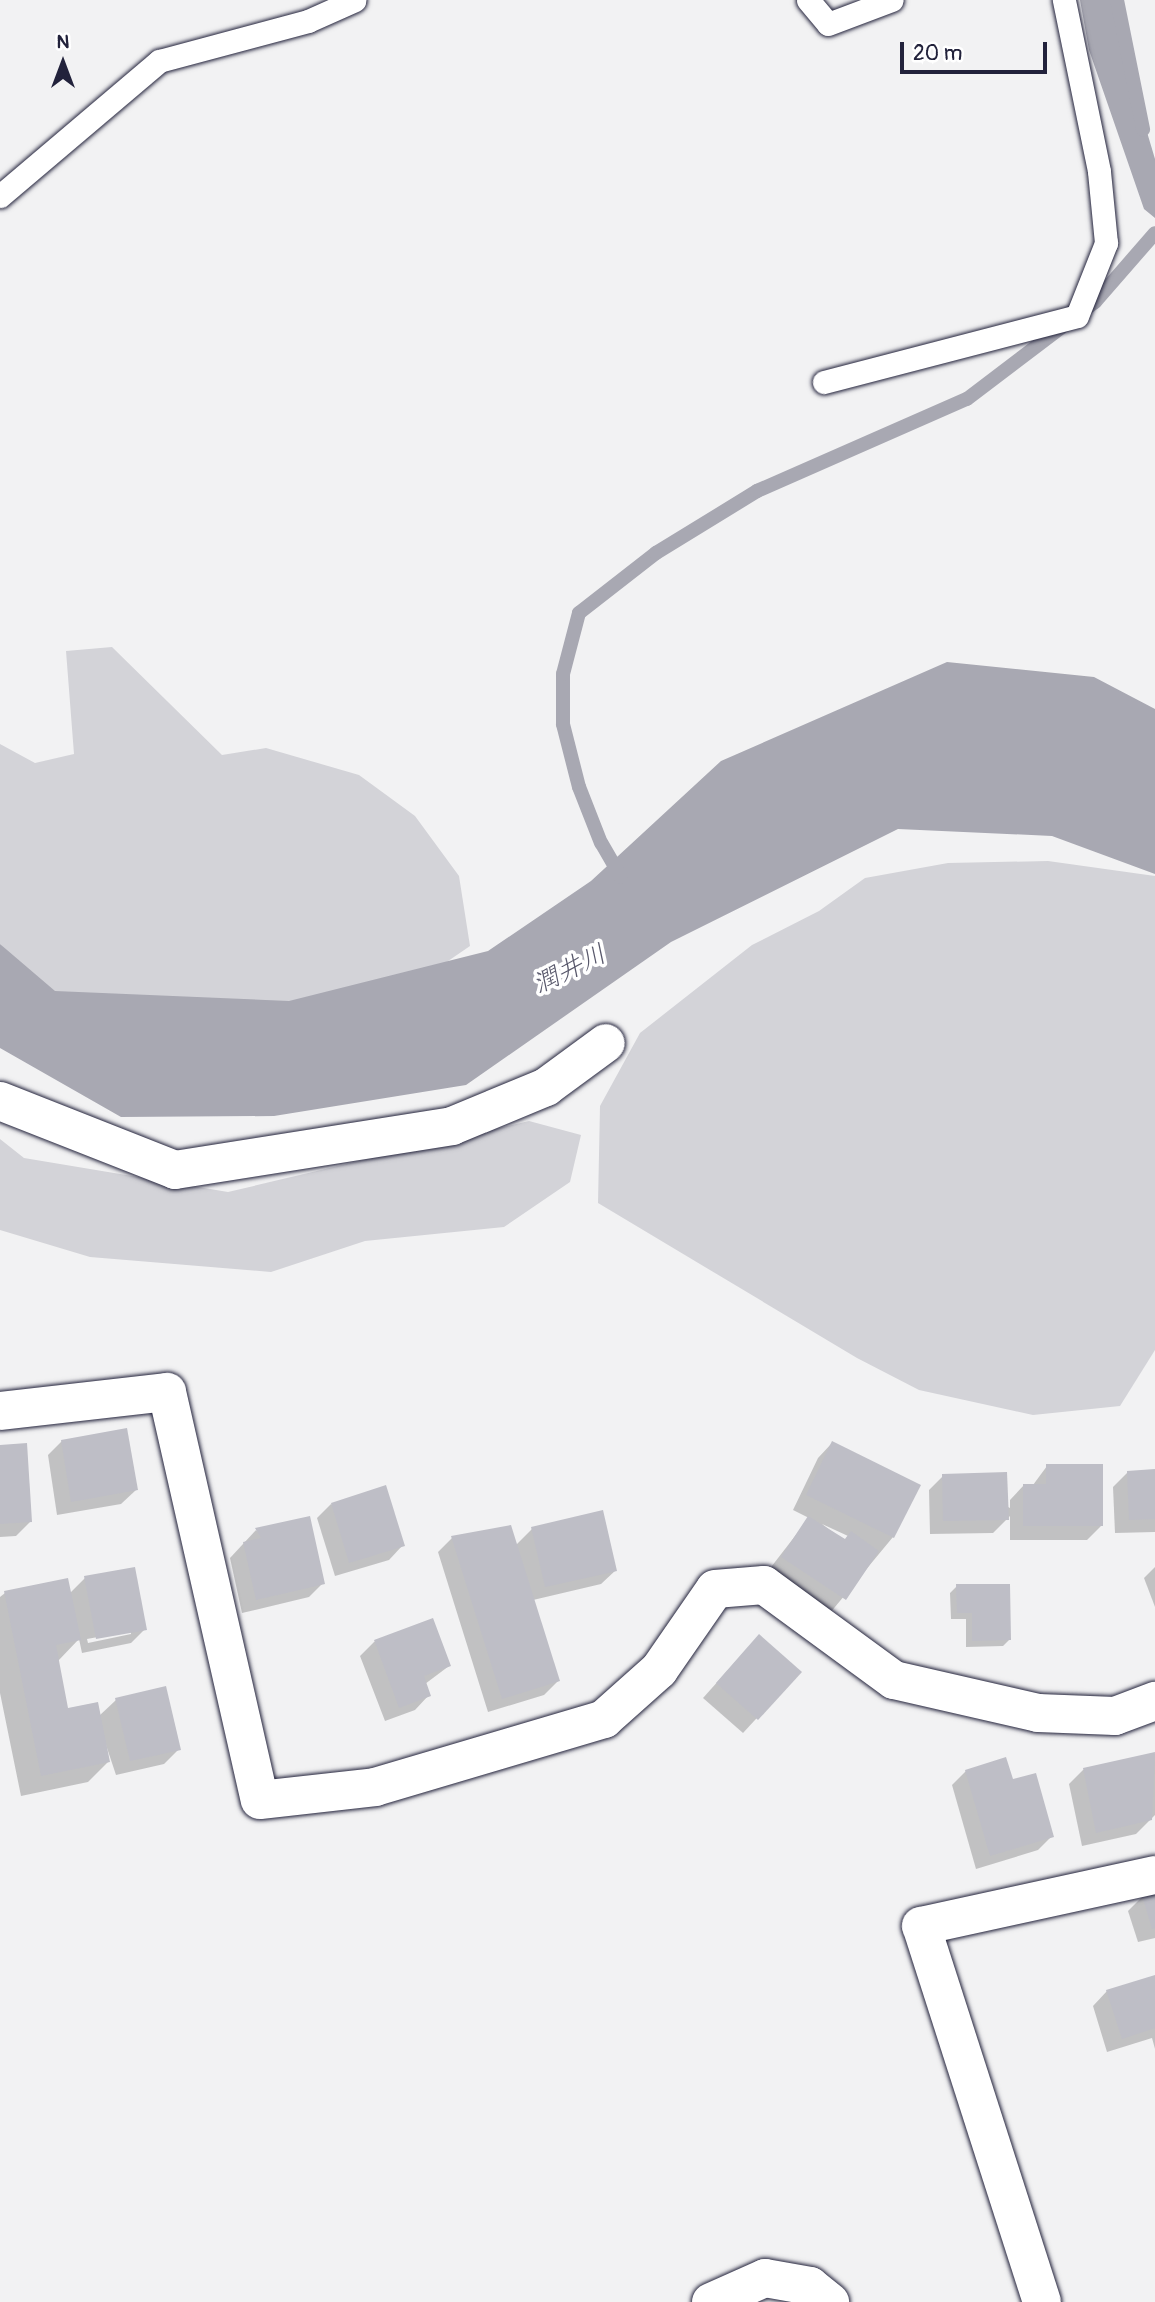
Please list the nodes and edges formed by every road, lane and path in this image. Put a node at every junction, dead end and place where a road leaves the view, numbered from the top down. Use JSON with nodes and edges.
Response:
{"nodes":[{"id":1,"x":355,"y":0,"type":"edge"},
{"id":2,"x":808,"y":0,"type":"edge"},
{"id":3,"x":892,"y":0,"type":"edge"},
{"id":4,"x":1064,"y":0,"type":"edge"},
{"id":5,"x":0,"y":197,"type":"edge"},
{"id":6,"x":824,"y":382,"type":"dead end"},
{"id":7,"x":606,"y":1043,"type":"dead end"},
{"id":8,"x":0,"y":1101,"type":"edge"},
{"id":9,"x":0,"y":1411,"type":"edge"},
{"id":10,"x":1155,"y":1701,"type":"edge"},
{"id":11,"x":1155,"y":1875,"type":"edge"},
{"id":12,"x":711,"y":2302,"type":"edge"},
{"id":13,"x":830,"y":2302,"type":"edge"},
{"id":14,"x":1042,"y":2302,"type":"edge"}],
"edges":[{"from":1,"to":5,"type":"lane"},
{"from":2,"to":3,"type":"lane"},
{"from":4,"to":6,"type":"lane"},
{"from":7,"to":8,"type":"street"},
{"from":9,"to":10,"type":"street"},
{"from":11,"to":14,"type":"street"},
{"from":12,"to":13,"type":"street"}]}
